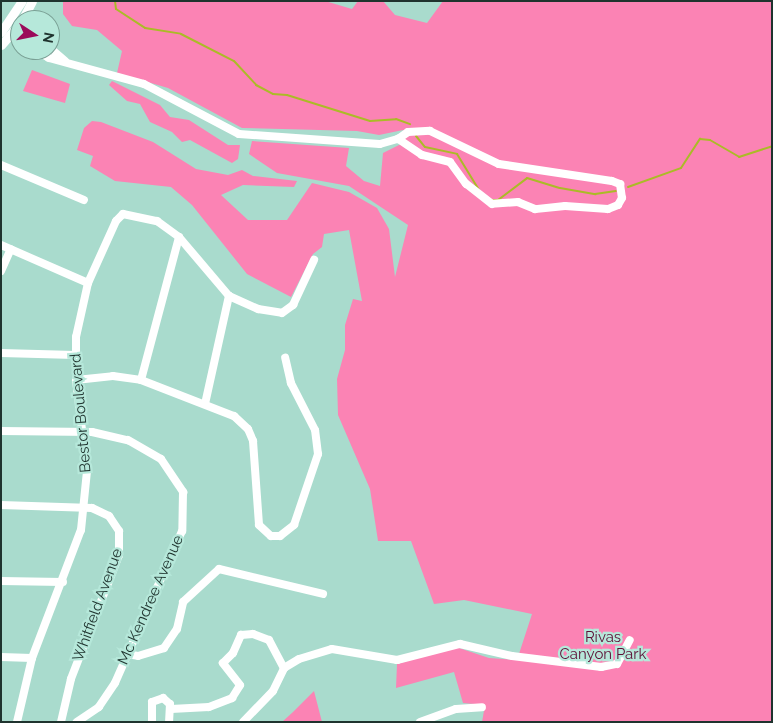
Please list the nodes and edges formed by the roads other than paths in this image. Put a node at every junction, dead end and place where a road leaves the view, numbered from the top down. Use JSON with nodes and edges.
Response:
{"nodes":[{"id":1,"x":10,"y":31,"type":"edge"},
{"id":2,"x":1,"y":45,"type":"edge"},
{"id":3,"x":60,"y":57,"type":"edge"},
{"id":4,"x":59,"y":60,"type":"edge"},
{"id":5,"x":66,"y":63,"type":"junction"},
{"id":6,"x":398,"y":139,"type":"junction"},
{"id":7,"x":1,"y":165,"type":"edge"},
{"id":8,"x":84,"y":200,"type":"dead end"},
{"id":9,"x":179,"y":237,"type":"junction"},
{"id":10,"x":1,"y":245,"type":"edge"},
{"id":11,"x":11,"y":248,"type":"junction"},
{"id":12,"x":314,"y":260,"type":"dead end"},
{"id":13,"x":1,"y":271,"type":"edge"},
{"id":14,"x":88,"y":283,"type":"junction"},
{"id":15,"x":229,"y":296,"type":"junction"},
{"id":16,"x":1,"y":353,"type":"edge"},
{"id":17,"x":75,"y":354,"type":"junction"},
{"id":18,"x":285,"y":358,"type":"dead end"},
{"id":19,"x":76,"y":380,"type":"junction"},
{"id":20,"x":142,"y":380,"type":"junction"},
{"id":21,"x":205,"y":404,"type":"junction"},
{"id":22,"x":1,"y":431,"type":"edge"},
{"id":23,"x":86,"y":432,"type":"junction"},
{"id":24,"x":1,"y":505,"type":"edge"},
{"id":25,"x":85,"y":507,"type":"junction"},
{"id":26,"x":1,"y":581,"type":"edge"},
{"id":27,"x":63,"y":582,"type":"junction"},
{"id":28,"x":323,"y":594,"type":"dead end"},
{"id":29,"x":630,"y":640,"type":"dead end"},
{"id":30,"x":127,"y":654,"type":"junction"},
{"id":31,"x":1,"y":657,"type":"edge"},
{"id":32,"x":32,"y":658,"type":"junction"},
{"id":33,"x":284,"y":668,"type":"junction"},
{"id":34,"x":482,"y":708,"type":"dead end"},
{"id":35,"x":171,"y":709,"type":"junction"},
{"id":36,"x":17,"y":722,"type":"edge"},
{"id":37,"x":61,"y":722,"type":"edge"},
{"id":38,"x":77,"y":722,"type":"edge"},
{"id":39,"x":152,"y":722,"type":"edge"},
{"id":40,"x":168,"y":722,"type":"edge"},
{"id":41,"x":243,"y":722,"type":"edge"},
{"id":42,"x":420,"y":722,"type":"edge"}],
"edges":[{"from":1,"to":2,"type":"main road"},
{"from":3,"to":5,"type":"street"},
{"from":4,"to":5,"type":"street"},
{"from":5,"to":6,"type":"street"},
{"from":6,"to":6,"type":"street"},
{"from":7,"to":8,"type":"street"},
{"from":9,"to":14,"type":"street","name":"Bestor Boulevard"},
{"from":9,"to":15,"type":"street","name":"Bestor Boulevard"},
{"from":9,"to":20,"type":"street"},
{"from":10,"to":11,"type":"street"},
{"from":11,"to":13,"type":"street"},
{"from":11,"to":14,"type":"street"},
{"from":12,"to":15,"type":"street","name":"Bestor Boulevard"},
{"from":14,"to":17,"type":"street","name":"Bestor Boulevard"},
{"from":15,"to":21,"type":"street"},
{"from":16,"to":17,"type":"street"},
{"from":17,"to":19,"type":"street","name":"Bestor Boulevard"},
{"from":18,"to":21,"type":"street"},
{"from":19,"to":20,"type":"street"},
{"from":19,"to":23,"type":"street","name":"Bestor Boulevard"},
{"from":20,"to":21,"type":"street"},
{"from":22,"to":23,"type":"street","name":"Mc Kendree Avenue"},
{"from":23,"to":25,"type":"street","name":"Bestor Boulevard"},
{"from":23,"to":30,"type":"street","name":"Mc Kendree Avenue"},
{"from":24,"to":25,"type":"street","name":"Whitfield Avenue"},
{"from":25,"to":27,"type":"street","name":"Bestor Boulevard"},
{"from":25,"to":37,"type":"street","name":"Whitfield Avenue"},
{"from":26,"to":27,"type":"street"},
{"from":27,"to":32,"type":"street","name":"Bestor Boulevard"},
{"from":28,"to":30,"type":"street"},
{"from":29,"to":33,"type":"street"},
{"from":30,"to":38,"type":"street","name":"Mc Kendree Avenue"},
{"from":31,"to":32,"type":"street"},
{"from":32,"to":36,"type":"street","name":"Bestor Boulevard"},
{"from":33,"to":35,"type":"street"},
{"from":33,"to":41,"type":"street"},
{"from":34,"to":42,"type":"street"},
{"from":35,"to":39,"type":"street"},
{"from":35,"to":40,"type":"street"}]}
